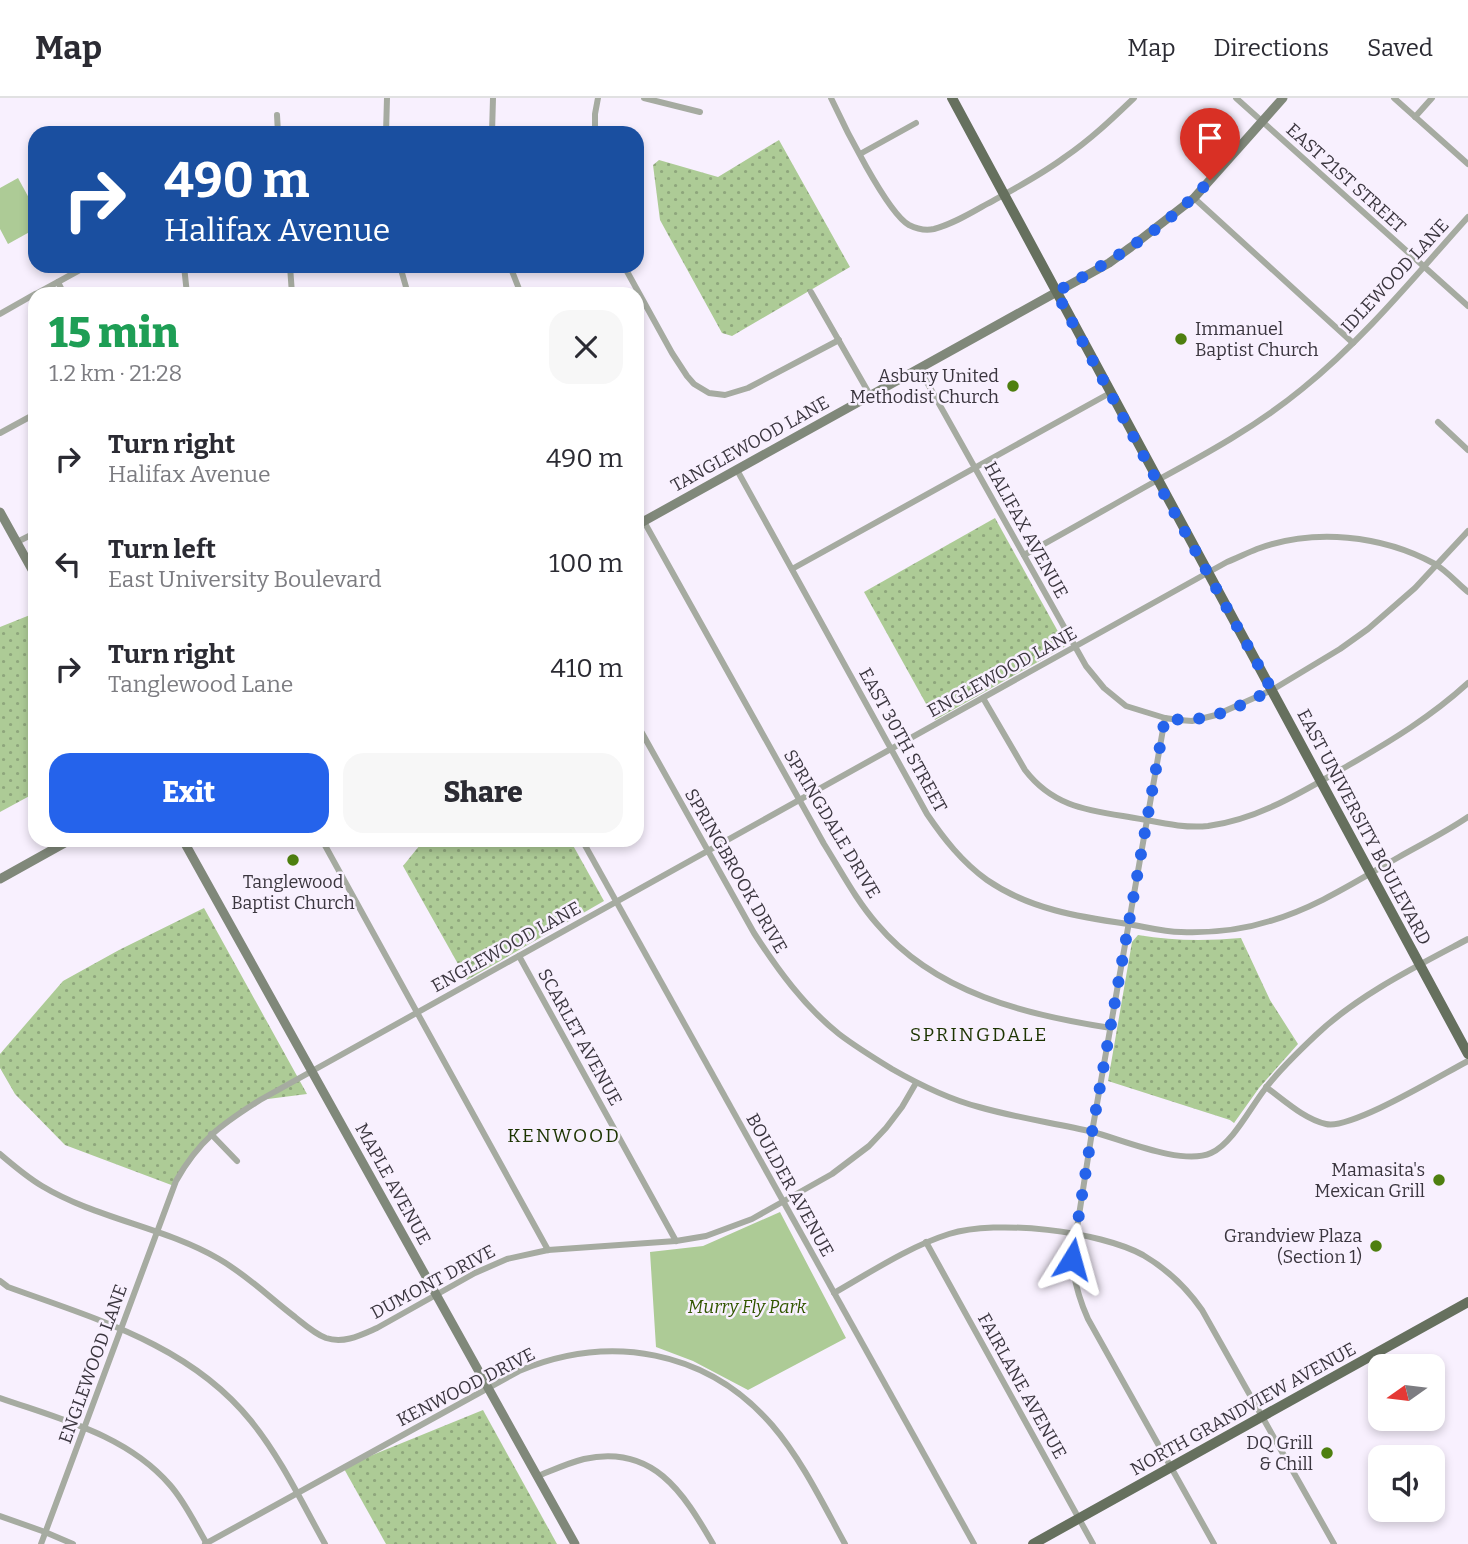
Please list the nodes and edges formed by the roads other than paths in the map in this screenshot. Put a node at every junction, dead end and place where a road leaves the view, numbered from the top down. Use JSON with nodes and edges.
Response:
{"nodes":[{"id":1,"x":387,"y":98,"type":"edge"},
{"id":2,"x":493,"y":98,"type":"edge"},
{"id":3,"x":598,"y":98,"type":"edge"},
{"id":4,"x":644,"y":98,"type":"edge"},
{"id":5,"x":831,"y":98,"type":"edge"},
{"id":6,"x":1134,"y":98,"type":"edge"},
{"id":7,"x":1236,"y":98,"type":"edge"},
{"id":8,"x":1283,"y":98,"type":"edge"},
{"id":9,"x":1394,"y":98,"type":"edge"},
{"id":10,"x":1432,"y":98,"type":"edge"},
{"id":11,"x":955,"y":99,"type":"edge"},
{"id":12,"x":700,"y":112,"type":"dead end"},
{"id":13,"x":277,"y":115,"type":"dead end"},
{"id":14,"x":1415,"y":117,"type":"junction"},
{"id":15,"x":1262,"y":121,"type":"junction"},
{"id":16,"x":916,"y":123,"type":"dead end"},
{"id":17,"x":278,"y":126,"type":"edge"},
{"id":18,"x":386,"y":126,"type":"edge"},
{"id":19,"x":492,"y":126,"type":"edge"},
{"id":20,"x":595,"y":126,"type":"edge"},
{"id":21,"x":860,"y":154,"type":"junction"},
{"id":22,"x":1468,"y":164,"type":"edge"},
{"id":23,"x":1004,"y":195,"type":"junction"},
{"id":24,"x":1194,"y":198,"type":"junction"},
{"id":25,"x":1468,"y":217,"type":"edge"},
{"id":26,"x":1424,"y":266,"type":"junction"},
{"id":27,"x":74,"y":273,"type":"edge"},
{"id":28,"x":58,"y":282,"type":"junction"},
{"id":29,"x":48,"y":287,"type":"edge"},
{"id":30,"x":60,"y":287,"type":"edge"},
{"id":31,"x":811,"y":292,"type":"dead end"},
{"id":32,"x":1056,"y":292,"type":"junction"},
{"id":33,"x":28,"y":298,"type":"edge"},
{"id":34,"x":644,"y":302,"type":"edge"},
{"id":35,"x":1468,"y":306,"type":"edge"},
{"id":36,"x":0,"y":314,"type":"edge"},
{"id":37,"x":839,"y":340,"type":"junction"},
{"id":38,"x":1353,"y":343,"type":"junction"},
{"id":39,"x":919,"y":368,"type":"junction"},
{"id":40,"x":1110,"y":393,"type":"junction"},
{"id":41,"x":870,"y":396,"type":"junction"},
{"id":42,"x":28,"y":418,"type":"edge"},
{"id":43,"x":1438,"y":422,"type":"dead end"},
{"id":44,"x":0,"y":433,"type":"edge"},
{"id":45,"x":1468,"y":450,"type":"edge"},
{"id":46,"x":975,"y":467,"type":"junction"},
{"id":47,"x":737,"y":470,"type":"junction"},
{"id":48,"x":1157,"y":481,"type":"junction"},
{"id":49,"x":0,"y":512,"type":"edge"},
{"id":50,"x":644,"y":521,"type":"edge"},
{"id":51,"x":644,"y":530,"type":"edge"},
{"id":52,"x":1468,"y":531,"type":"edge"},
{"id":53,"x":28,"y":536,"type":"edge"},
{"id":54,"x":17,"y":542,"type":"junction"},
{"id":55,"x":1024,"y":555,"type":"junction"},
{"id":56,"x":28,"y":562,"type":"edge"},
{"id":57,"x":1437,"y":565,"type":"junction"},
{"id":58,"x":792,"y":569,"type":"junction"},
{"id":59,"x":1208,"y":573,"type":"junction"},
{"id":60,"x":1468,"y":592,"type":"edge"},
{"id":61,"x":1076,"y":647,"type":"junction"},
{"id":62,"x":1468,"y":683,"type":"edge"},
{"id":63,"x":1272,"y":690,"type":"junction"},
{"id":64,"x":983,"y":698,"type":"junction"},
{"id":65,"x":1165,"y":718,"type":"junction"},
{"id":66,"x":644,"y":737,"type":"edge"},
{"id":67,"x":892,"y":749,"type":"junction"},
{"id":68,"x":1322,"y":782,"type":"junction"},
{"id":69,"x":800,"y":800,"type":"junction"},
{"id":70,"x":1468,"y":817,"type":"edge"},
{"id":71,"x":1148,"y":820,"type":"junction"},
{"id":72,"x":57,"y":847,"type":"edge"},
{"id":73,"x":187,"y":847,"type":"edge"},
{"id":74,"x":325,"y":847,"type":"edge"},
{"id":75,"x":586,"y":847,"type":"edge"},
{"id":76,"x":708,"y":851,"type":"junction"},
{"id":77,"x":1371,"y":873,"type":"junction"},
{"id":78,"x":0,"y":879,"type":"edge"},
{"id":79,"x":616,"y":902,"type":"junction"},
{"id":80,"x":1129,"y":925,"type":"junction"},
{"id":81,"x":1468,"y":939,"type":"edge"},
{"id":82,"x":519,"y":956,"type":"junction"},
{"id":83,"x":1420,"y":965,"type":"junction"},
{"id":84,"x":417,"y":1012,"type":"junction"},
{"id":85,"x":1111,"y":1028,"type":"junction"},
{"id":86,"x":1468,"y":1054,"type":"edge"},
{"id":87,"x":1468,"y":1061,"type":"edge"},
{"id":88,"x":312,"y":1071,"type":"junction"},
{"id":89,"x":916,"y":1083,"type":"junction"},
{"id":90,"x":1266,"y":1087,"type":"junction"},
{"id":91,"x":1092,"y":1132,"type":"junction"},
{"id":92,"x":211,"y":1134,"type":"junction"},
{"id":93,"x":0,"y":1154,"type":"edge"},
{"id":94,"x":237,"y":1161,"type":"dead end"},
{"id":95,"x":783,"y":1202,"type":"junction"},
{"id":96,"x":157,"y":1231,"type":"junction"},
{"id":97,"x":1076,"y":1234,"type":"junction"},
{"id":98,"x":676,"y":1241,"type":"junction"},
{"id":99,"x":926,"y":1242,"type":"junction"},
{"id":100,"x":548,"y":1250,"type":"junction"},
{"id":101,"x":0,"y":1282,"type":"edge"},
{"id":102,"x":834,"y":1293,"type":"junction"},
{"id":103,"x":436,"y":1295,"type":"junction"},
{"id":104,"x":1468,"y":1302,"type":"edge"},
{"id":105,"x":121,"y":1328,"type":"junction"},
{"id":106,"x":488,"y":1387,"type":"junction"},
{"id":107,"x":0,"y":1398,"type":"edge"},
{"id":108,"x":1263,"y":1416,"type":"junction"},
{"id":109,"x":84,"y":1428,"type":"junction"},
{"id":110,"x":1170,"y":1467,"type":"junction"},
{"id":111,"x":538,"y":1476,"type":"junction"},
{"id":112,"x":296,"y":1493,"type":"junction"},
{"id":113,"x":0,"y":1516,"type":"edge"},
{"id":114,"x":1079,"y":1518,"type":"junction"},
{"id":115,"x":45,"y":1532,"type":"junction"},
{"id":116,"x":41,"y":1544,"type":"edge"},
{"id":117,"x":72,"y":1544,"type":"edge"},
{"id":118,"x":206,"y":1544,"type":"edge"},
{"id":119,"x":325,"y":1544,"type":"edge"},
{"id":120,"x":575,"y":1544,"type":"edge"},
{"id":121,"x":713,"y":1544,"type":"edge"},
{"id":122,"x":845,"y":1544,"type":"edge"},
{"id":123,"x":974,"y":1544,"type":"edge"},
{"id":124,"x":1032,"y":1544,"type":"edge"},
{"id":125,"x":1093,"y":1544,"type":"edge"},
{"id":126,"x":1214,"y":1544,"type":"edge"},
{"id":127,"x":1334,"y":1544,"type":"edge"}],
"edges":[{"from":1,"to":18,"type":"street"},
{"from":2,"to":19,"type":"street"},
{"from":3,"to":20,"type":"street"},
{"from":4,"to":12,"type":"street"},
{"from":5,"to":21,"type":"street"},
{"from":6,"to":23,"type":"street"},
{"from":7,"to":15,"type":"street","name":"EAST 21ST STREET"},
{"from":8,"to":15,"type":"main road","name":"TANGLEWOOD LANE"},
{"from":9,"to":14,"type":"street"},
{"from":10,"to":14,"type":"street"},
{"from":11,"to":23,"type":"main road","name":"EAST UNIVERSITY BOULEVARD"},
{"from":13,"to":17,"type":"street"},
{"from":14,"to":22,"type":"street"},
{"from":15,"to":24,"type":"main road","name":"TANGLEWOOD LANE"},
{"from":15,"to":26,"type":"street","name":"EAST 21ST STREET"},
{"from":16,"to":21,"type":"street"},
{"from":21,"to":23,"type":"street"},
{"from":23,"to":32,"type":"main road","name":"EAST UNIVERSITY BOULEVARD"},
{"from":24,"to":32,"type":"main road","name":"TANGLEWOOD LANE"},
{"from":24,"to":38,"type":"street"},
{"from":25,"to":26,"type":"street","name":"IDLEWOOD LANE"},
{"from":26,"to":35,"type":"street","name":"EAST 21ST STREET"},
{"from":26,"to":38,"type":"street","name":"IDLEWOOD LANE"},
{"from":27,"to":28,"type":"street"},
{"from":28,"to":29,"type":"street"},
{"from":28,"to":30,"type":"street"},
{"from":31,"to":37,"type":"street"},
{"from":32,"to":39,"type":"main road","name":"TANGLEWOOD LANE"},
{"from":32,"to":40,"type":"main road","name":"EAST UNIVERSITY BOULEVARD"},
{"from":33,"to":36,"type":"street"},
{"from":34,"to":37,"type":"street"},
{"from":37,"to":41,"type":"street"},
{"from":38,"to":48,"type":"street","name":"IDLEWOOD LANE"},
{"from":39,"to":41,"type":"main road","name":"TANGLEWOOD LANE"},
{"from":39,"to":46,"type":"street","name":"HALIFAX AVENUE"},
{"from":40,"to":46,"type":"street"},
{"from":40,"to":48,"type":"main road","name":"EAST UNIVERSITY BOULEVARD"},
{"from":41,"to":47,"type":"main road","name":"TANGLEWOOD LANE"},
{"from":42,"to":44,"type":"street"},
{"from":43,"to":45,"type":"street"},
{"from":46,"to":55,"type":"street","name":"HALIFAX AVENUE"},
{"from":46,"to":58,"type":"street"},
{"from":47,"to":50,"type":"main road","name":"TANGLEWOOD LANE"},
{"from":47,"to":58,"type":"street","name":"EAST 30TH STREET"},
{"from":48,"to":55,"type":"street","name":"IDLEWOOD LANE"},
{"from":48,"to":59,"type":"main road","name":"EAST UNIVERSITY BOULEVARD"},
{"from":49,"to":54,"type":"main road"},
{"from":51,"to":69,"type":"street","name":"SPRINGDALE DRIVE"},
{"from":52,"to":57,"type":"street","name":"HALIFAX AVENUE"},
{"from":53,"to":54,"type":"street"},
{"from":54,"to":56,"type":"main road"},
{"from":55,"to":61,"type":"street","name":"HALIFAX AVENUE"},
{"from":57,"to":59,"type":"street","name":"ENGLEWOOD LANE"},
{"from":57,"to":60,"type":"street","name":"ENGLEWOOD LANE"},
{"from":57,"to":63,"type":"street","name":"HALIFAX AVENUE"},
{"from":58,"to":67,"type":"street","name":"EAST 30TH STREET"},
{"from":59,"to":61,"type":"street","name":"ENGLEWOOD LANE"},
{"from":59,"to":63,"type":"main road","name":"EAST UNIVERSITY BOULEVARD"},
{"from":61,"to":64,"type":"street","name":"ENGLEWOOD LANE"},
{"from":61,"to":65,"type":"street","name":"HALIFAX AVENUE"},
{"from":62,"to":68,"type":"street"},
{"from":63,"to":65,"type":"street","name":"HALIFAX AVENUE"},
{"from":63,"to":68,"type":"main road","name":"EAST UNIVERSITY BOULEVARD"},
{"from":64,"to":67,"type":"street","name":"ENGLEWOOD LANE"},
{"from":64,"to":71,"type":"street"},
{"from":65,"to":71,"type":"street"},
{"from":66,"to":76,"type":"street","name":"SPRINGBROOK DRIVE"},
{"from":67,"to":69,"type":"street","name":"ENGLEWOOD LANE"},
{"from":67,"to":80,"type":"street","name":"EAST 30TH STREET"},
{"from":68,"to":71,"type":"street"},
{"from":68,"to":77,"type":"main road","name":"EAST UNIVERSITY BOULEVARD"},
{"from":69,"to":76,"type":"street","name":"ENGLEWOOD LANE"},
{"from":69,"to":85,"type":"street","name":"SPRINGDALE DRIVE"},
{"from":70,"to":77,"type":"street","name":"EAST 30TH STREET"},
{"from":71,"to":80,"type":"street"},
{"from":72,"to":78,"type":"main road"},
{"from":73,"to":88,"type":"main road","name":"MAPLE AVENUE"},
{"from":74,"to":84,"type":"street"},
{"from":75,"to":79,"type":"street","name":"BOULDER AVENUE"},
{"from":76,"to":79,"type":"street","name":"ENGLEWOOD LANE"},
{"from":76,"to":89,"type":"street","name":"SPRINGBROOK DRIVE"},
{"from":77,"to":80,"type":"street","name":"EAST 30TH STREET"},
{"from":77,"to":83,"type":"main road","name":"EAST UNIVERSITY BOULEVARD"},
{"from":79,"to":82,"type":"street","name":"ENGLEWOOD LANE"},
{"from":79,"to":95,"type":"street","name":"BOULDER AVENUE"},
{"from":80,"to":85,"type":"street"},
{"from":81,"to":83,"type":"street","name":"SPRINGBROOK DRIVE"},
{"from":82,"to":84,"type":"street","name":"ENGLEWOOD LANE"},
{"from":82,"to":98,"type":"street","name":"SCARLET AVENUE"},
{"from":83,"to":86,"type":"main road","name":"EAST UNIVERSITY BOULEVARD"},
{"from":83,"to":90,"type":"street","name":"SPRINGBROOK DRIVE"},
{"from":84,"to":88,"type":"street","name":"ENGLEWOOD LANE"},
{"from":84,"to":100,"type":"street"},
{"from":85,"to":91,"type":"street"},
{"from":87,"to":90,"type":"street"},
{"from":88,"to":92,"type":"street","name":"ENGLEWOOD LANE"},
{"from":88,"to":103,"type":"main road","name":"MAPLE AVENUE"},
{"from":89,"to":91,"type":"street","name":"SPRINGBROOK DRIVE"},
{"from":89,"to":95,"type":"street","name":"DUMONT DRIVE"},
{"from":90,"to":91,"type":"street","name":"SPRINGBROOK DRIVE"},
{"from":91,"to":97,"type":"street"},
{"from":92,"to":94,"type":"street"},
{"from":92,"to":96,"type":"street","name":"ENGLEWOOD LANE"},
{"from":93,"to":96,"type":"street","name":"DUMONT DRIVE"},
{"from":95,"to":98,"type":"street","name":"DUMONT DRIVE"},
{"from":95,"to":102,"type":"street","name":"BOULDER AVENUE"},
{"from":96,"to":103,"type":"street","name":"DUMONT DRIVE"},
{"from":96,"to":105,"type":"street","name":"ENGLEWOOD LANE"},
{"from":97,"to":99,"type":"street"},
{"from":97,"to":108,"type":"street"},
{"from":97,"to":110,"type":"street"},
{"from":98,"to":100,"type":"street","name":"DUMONT DRIVE"},
{"from":99,"to":102,"type":"street"},
{"from":99,"to":114,"type":"street","name":"FAIRLANE AVENUE"},
{"from":100,"to":103,"type":"street","name":"DUMONT DRIVE"},
{"from":101,"to":105,"type":"street"},
{"from":102,"to":123,"type":"street","name":"BOULDER AVENUE"},
{"from":103,"to":106,"type":"main road","name":"MAPLE AVENUE"},
{"from":104,"to":108,"type":"main road","name":"NORTH GRANDVIEW AVENUE"},
{"from":105,"to":109,"type":"street","name":"ENGLEWOOD LANE"},
{"from":105,"to":112,"type":"street"},
{"from":106,"to":111,"type":"main road","name":"MAPLE AVENUE"},
{"from":106,"to":112,"type":"street","name":"KENWOOD DRIVE"},
{"from":106,"to":122,"type":"street","name":"KENWOOD DRIVE"},
{"from":107,"to":109,"type":"street"},
{"from":108,"to":110,"type":"main road","name":"NORTH GRANDVIEW AVENUE"},
{"from":108,"to":127,"type":"street"},
{"from":109,"to":115,"type":"street","name":"ENGLEWOOD LANE"},
{"from":109,"to":118,"type":"street"},
{"from":110,"to":114,"type":"main road","name":"NORTH GRANDVIEW AVENUE"},
{"from":110,"to":126,"type":"street"},
{"from":111,"to":120,"type":"main road","name":"MAPLE AVENUE"},
{"from":111,"to":121,"type":"street"},
{"from":112,"to":118,"type":"street","name":"KENWOOD DRIVE"},
{"from":112,"to":119,"type":"street"},
{"from":113,"to":115,"type":"street"},
{"from":114,"to":124,"type":"main road","name":"NORTH GRANDVIEW AVENUE"},
{"from":114,"to":125,"type":"street","name":"FAIRLANE AVENUE"},
{"from":115,"to":116,"type":"street","name":"ENGLEWOOD LANE"},
{"from":115,"to":117,"type":"street"}]}
